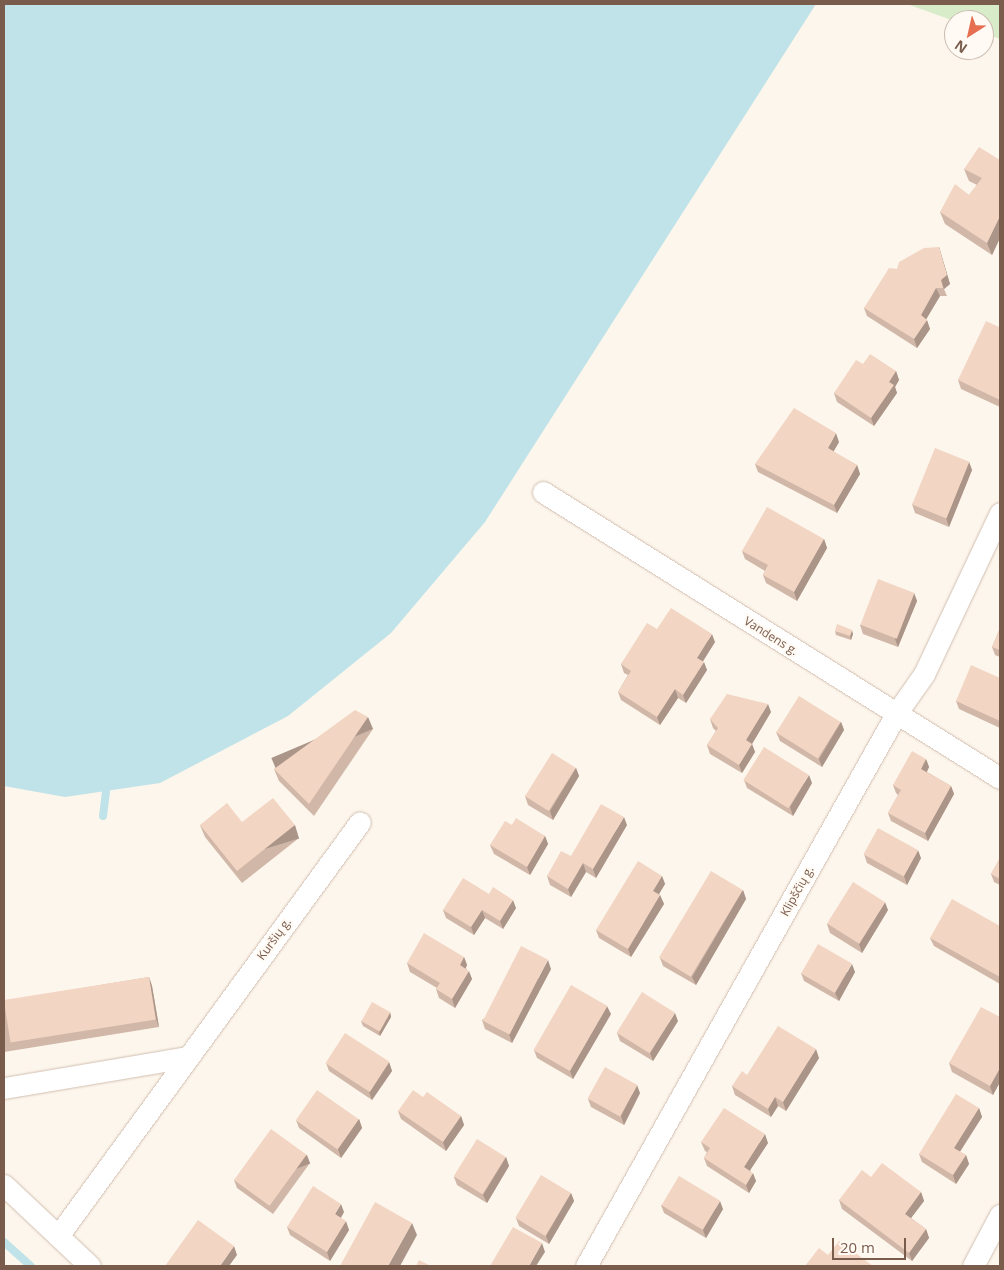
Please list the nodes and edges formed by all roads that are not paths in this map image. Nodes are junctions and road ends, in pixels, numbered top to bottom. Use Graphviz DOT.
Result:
graph roads {
  1 [pos="543,492"];
  2 [pos="1000,513"];
  3 [pos="896,714"];
  4 [pos="1000,778"];
  5 [pos="360,822"];
  6 [pos="188,1057"];
  7 [pos="4,1088"];
  8 [pos="4,1184"];
  9 [pos="1000,1215"];
  10 [pos="58,1236"];
  11 [pos="90,1266"];
  12 [pos="586,1266"];
  13 [pos="973,1266"];
  1 -- 3 [label="street, Vandens g."];
  2 -- 3 [label="street, Klipščių g."];
  3 -- 4 [label="street, Vandens g."];
  3 -- 12 [label="street, Klipščių g."];
  5 -- 6 [label="street, Kuršių g."];
  6 -- 7 [label="street"];
  6 -- 10 [label="street, Kuršių g."];
  8 -- 10 [label="street"];
  9 -- 13 [label="street"];
  10 -- 11 [label="street"];
}
